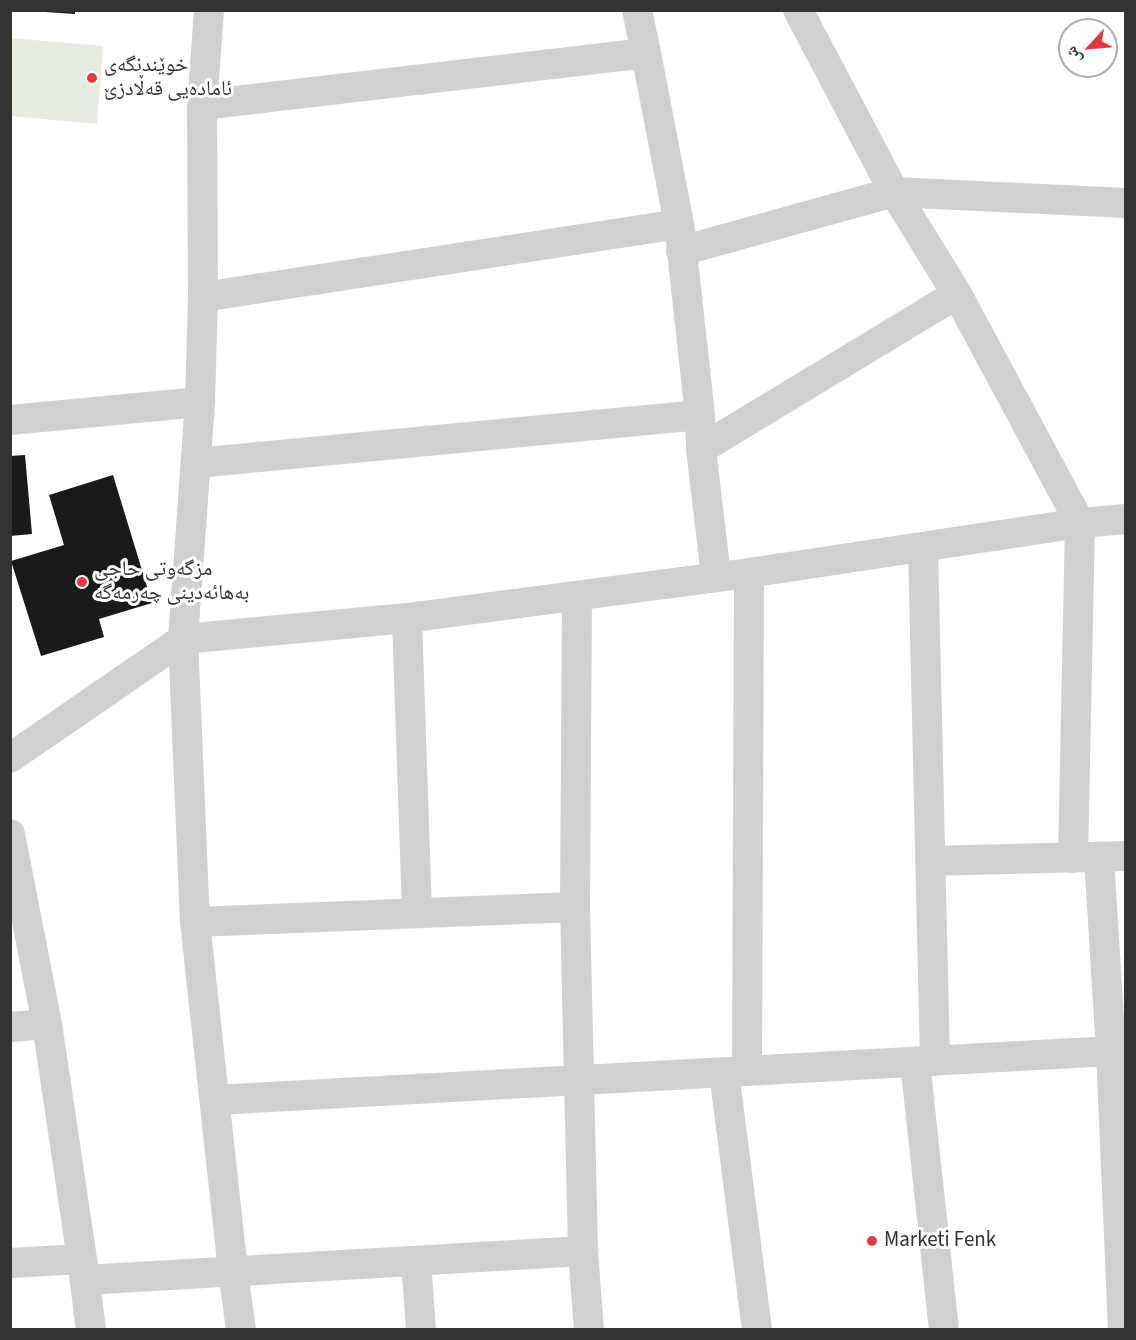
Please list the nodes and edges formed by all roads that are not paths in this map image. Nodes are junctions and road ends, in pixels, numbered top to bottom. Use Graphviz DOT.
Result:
graph roads {
  1 [pos="209,10"];
  2 [pos="637,10"];
  3 [pos="798,10"];
  4 [pos="646,53"];
  5 [pos="202,105"];
  6 [pos="894,192"];
  7 [pos="1125,203"];
  8 [pos="680,237"];
  9 [pos="957,294"];
  10 [pos="203,297"];
  11 [pos="200,402"];
  12 [pos="700,415"];
  13 [pos="10,420"];
  14 [pos="701,449"];
  15 [pos="196,463"];
  16 [pos="1125,519"];
  17 [pos="1080,523"];
  18 [pos="923,547"];
  19 [pos="749,573"];
  20 [pos="716,576"];
  21 [pos="577,596"];
  22 [pos="407,618"];
  23 [pos="183,639"];
  24 [pos="10,758"];
  25 [pos="11,844"];
  26 [pos="1099,857"];
  27 [pos="930,861"];
  28 [pos="575,908"];
  29 [pos="417,914"];
  30 [pos="195,922"];
  31 [pos="47,1024"];
  32 [pos="10,1027"];
  33 [pos="1111,1051"];
  34 [pos="925,1061"];
  35 [pos="736,1072"];
  36 [pos="578,1080"];
  37 [pos="215,1100"];
  38 [pos="1122,1244"];
  39 [pos="583,1251"];
  40 [pos="416,1261"];
  41 [pos="10,1263"];
  42 [pos="84,1269"];
  43 [pos="233,1271"];
  44 [pos="91,1329"];
  45 [pos="241,1329"];
  46 [pos="420,1329"];
  47 [pos="589,1329"];
  48 [pos="757,1329"];
  49 [pos="944,1329"];
  50 [pos="1123,1329"];
  1 -- 5 [label="street"];
  2 -- 4 [label="street"];
  3 -- 6 [label="street"];
  4 -- 5 [label="street"];
  4 -- 8 [label="street"];
  5 -- 10 [label="street"];
  6 -- 7 [label="street"];
  6 -- 8 [label="street"];
  6 -- 9 [label="street"];
  8 -- 10 [label="street"];
  8 -- 12 [label="street"];
  9 -- 14 [label="street"];
  9 -- 17 [label="street"];
  10 -- 11 [label="street"];
  11 -- 13 [label="street"];
  11 -- 15 [label="street"];
  12 -- 14 [label="street"];
  12 -- 15 [label="street"];
  14 -- 20 [label="street"];
  15 -- 23 [label="street"];
  16 -- 17 [label="street"];
  17 -- 18 [label="street"];
  17 -- 26 [label="street"];
  18 -- 19 [label="street"];
  18 -- 27 [label="street"];
  19 -- 20 [label="street"];
  19 -- 35 [label="street"];
  20 -- 21 [label="street"];
  21 -- 22 [label="street"];
  21 -- 28 [label="street"];
  22 -- 23 [label="street"];
  22 -- 29 [label="street"];
  23 -- 24 [label="street"];
  23 -- 30 [label="street"];
  25 -- 31 [label="street"];
  26 -- 27 [label="street"];
  26 -- 33 [label="street"];
  27 -- 34 [label="street"];
  28 -- 29 [label="street"];
  28 -- 36 [label="street"];
  29 -- 30 [label="street"];
  30 -- 37 [label="street"];
  31 -- 32 [label="street"];
  31 -- 42 [label="street"];
  33 -- 34 [label="street"];
  33 -- 38 [label="street"];
  34 -- 35 [label="street"];
  34 -- 49 [label="street"];
  35 -- 36 [label="street"];
  35 -- 48 [label="street"];
  36 -- 37 [label="street"];
  36 -- 39 [label="street"];
  37 -- 43 [label="street"];
  38 -- 50 [label="street"];
  39 -- 40 [label="street"];
  39 -- 47 [label="street"];
  40 -- 43 [label="street"];
  40 -- 46 [label="street"];
  41 -- 42 [label="street"];
  42 -- 43 [label="street"];
  42 -- 44 [label="street"];
  43 -- 45 [label="street"];
}
